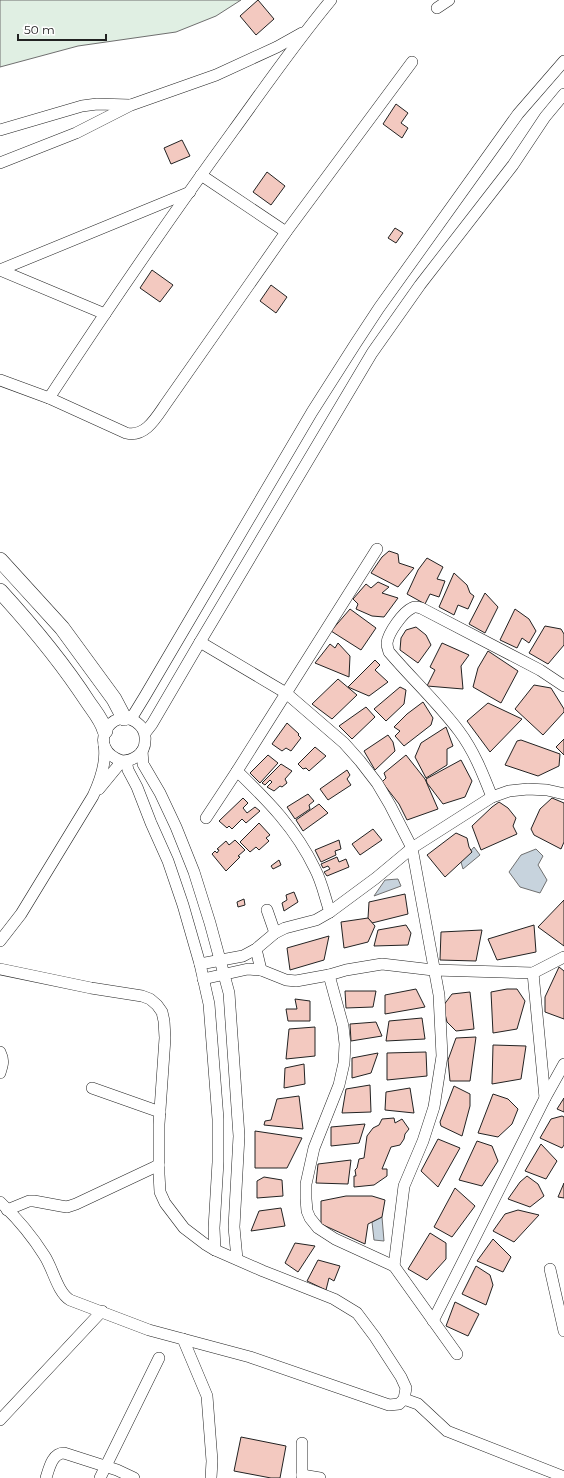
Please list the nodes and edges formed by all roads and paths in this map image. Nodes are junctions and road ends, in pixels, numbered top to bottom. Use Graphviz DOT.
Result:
graph roads {
  1 [pos="331,0"];
  2 [pos="449,0"];
  3 [pos="437,8"];
  4 [pos="306,30"];
  5 [pos="564,61"];
  6 [pos="412,62"];
  7 [pos="564,94"];
  8 [pos="131,105"];
  9 [pos="0,130"];
  10 [pos="0,163"];
  11 [pos="201,175"];
  12 [pos="190,192"];
  13 [pos="286,232"];
  14 [pos="0,270"];
  15 [pos="105,314"];
  16 [pos="0,380"];
  17 [pos="49,398"];
  18 [pos="377,549"];
  19 [pos="0,560"];
  20 [pos="0,591"];
  21 [pos="200,642"];
  22 [pos="564,686"];
  23 [pos="286,693"];
  24 [pos="126,719"];
  25 [pos="145,733"];
  26 [pos="105,738"];
  27 [pos="142,751"];
  28 [pos="124,761"];
  29 [pos="237,771"];
  30 [pos="564,794"];
  31 [pos="93,796"];
  32 [pos="492,797"];
  33 [pos="206,818"];
  34 [pos="412,848"];
  35 [pos="267,910"];
  36 [pos="330,912"];
  37 [pos="275,933"];
  38 [pos="0,941"];
  39 [pos="256,949"];
  40 [pos="564,958"];
  41 [pos="221,960"];
  42 [pos="200,964"];
  43 [pos="0,970"];
  44 [pos="261,970"];
  45 [pos="433,970"];
  46 [pos="533,972"];
  47 [pos="224,974"];
  48 [pos="329,974"];
  49 [pos="203,979"];
  50 [pos="0,1052"];
  51 [pos="564,1064"];
  52 [pos="0,1072"];
  53 [pos="92,1088"];
  54 [pos="545,1098"];
  55 [pos="160,1112"];
  56 [pos="159,1165"];
  57 [pos="4,1206"];
  58 [pos="215,1250"];
  59 [pos="237,1259"];
  60 [pos="394,1266"];
  61 [pos="550,1268"];
  62 [pos="102,1312"];
  63 [pos="433,1321"];
  64 [pos="564,1331"];
  65 [pos="182,1339"];
  66 [pos="457,1354"];
  67 [pos="159,1358"];
  68 [pos="404,1399"];
  69 [pos="0,1420"];
  70 [pos="302,1443"];
  71 [pos="106,1467"];
  72 [pos="302,1477"];
  73 [pos="564,1477"];
  74 [pos="46,1478"];
  75 [pos="100,1478"];
  76 [pos="134,1478"];
  77 [pos="211,1478"];
  78 [pos="320,1478"];
  1 -- 4 [label="street"];
  2 -- 3 [label="street"];
  4 -- 8 [label="street"];
  4 -- 11 [label="street"];
  5 -- 24 [label="street"];
  6 -- 13 [label="street"];
  7 -- 21 [label="street"];
  8 -- 9 [label="street"];
  8 -- 10 [label="street"];
  11 -- 12 [label="street"];
  11 -- 13 [label="street"];
  12 -- 14 [label="street"];
  12 -- 15 [label="street"];
  13 -- 17 [label="street"];
  14 -- 15 [label="street"];
  15 -- 17 [label="street"];
  16 -- 17 [label="street"];
  18 -- 23 [label="street"];
  19 -- 24 [label="street"];
  20 -- 26 [label="street"];
  21 -- 23 [label="street"];
  21 -- 25 [label="street"];
  22 -- 32 [label="street"];
  23 -- 29 [label="street"];
  23 -- 34 [label="street"];
  24 -- 25 [label="street"];
  24 -- 26 [label="street"];
  25 -- 27 [label="street"];
  26 -- 28 [label="street"];
  26 -- 31 [label="street"];
  27 -- 28 [label="street"];
  27 -- 41 [label="street"];
  28 -- 31 [label="street"];
  28 -- 42 [label="street"];
  29 -- 33 [label="street"];
  29 -- 36 [label="street"];
  30 -- 32 [label="street"];
  31 -- 38 [label="street"];
  32 -- 34 [label="street"];
  34 -- 36 [label="street"];
  34 -- 45 [label="street"];
  35 -- 37 [label="street"];
  36 -- 37 [label="street"];
  37 -- 39 [label="street"];
  39 -- 41 [label="street"];
  39 -- 44 [label="street"];
  40 -- 46 [label="street"];
  41 -- 42 [label="street"];
  41 -- 47 [label="street"];
  42 -- 49 [label="street"];
  43 -- 55 [label="street"];
  44 -- 47 [label="street"];
  44 -- 48 [label="street"];
  45 -- 46 [label="street"];
  45 -- 48 [label="street"];
  45 -- 60 [label="street"];
  46 -- 54 [label="street"];
  47 -- 49 [label="street"];
  47 -- 59 [label="street"];
  48 -- 60 [label="street"];
  49 -- 58 [label="street"];
  50 -- 52 [label="street"];
  51 -- 54 [label="street"];
  53 -- 55 [label="street"];
  54 -- 63 [label="street"];
  55 -- 56 [label="street"];
  56 -- 57 [label="street"];
  56 -- 58 [label="street"];
  57 -- 62 [label="street"];
  58 -- 59 [label="street"];
  59 -- 68 [label="street"];
  60 -- 63 [label="street"];
  61 -- 64 [label="street"];
  62 -- 65 [label="street"];
  62 -- 69 [label="street"];
  63 -- 66 [label="street"];
  65 -- 68 [label="street"];
  65 -- 77 [label="street"];
  67 -- 71 [label="street"];
  68 -- 73 [label="street"];
  70 -- 72 [label="street"];
  71 -- 74 [label="street"];
  71 -- 75 [label="street"];
  71 -- 76 [label="street"];
  72 -- 78 [label="street"];
}
